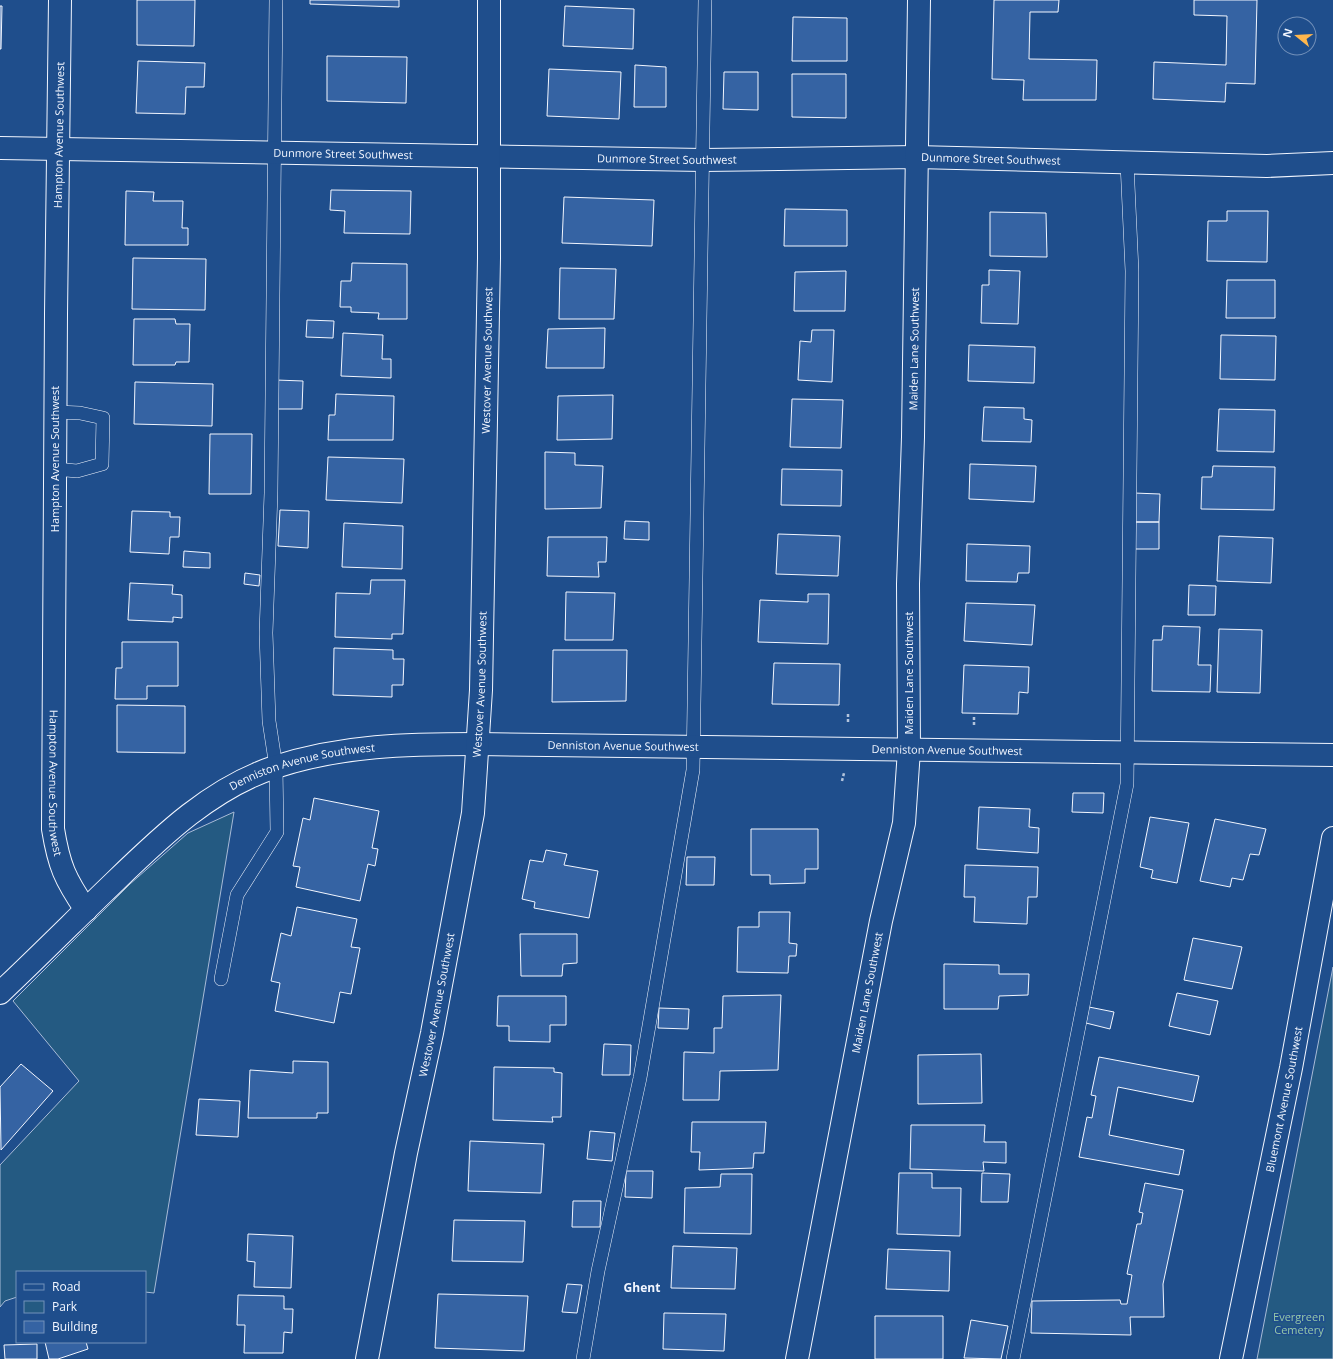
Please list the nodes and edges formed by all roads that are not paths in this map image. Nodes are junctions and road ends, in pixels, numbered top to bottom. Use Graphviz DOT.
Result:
graph roads {
  1 [pos="60,0"];
  2 [pos="276,0"];
  3 [pos="489,0"];
  4 [pos="705,0"];
  5 [pos="919,0"];
  6 [pos="0,148"];
  7 [pos="59,149"];
  8 [pos="274,152"];
  9 [pos="489,155"];
  10 [pos="916,157"];
  11 [pos="703,160"];
  12 [pos="1127,163"];
  13 [pos="1333,163"];
  14 [pos="56,412"];
  15 [pos="55,469"];
  16 [pos="478,744"];
  17 [pos="695,746"];
  18 [pos="909,750"];
  19 [pos="1128,752"];
  20 [pos="1333,755"];
  21 [pos="276,767"];
  22 [pos="1333,838"];
  23 [pos="86,910"];
  24 [pos="221,979"];
  25 [pos="0,993"];
  26 [pos="367,1359"];
  27 [pos="583,1359"];
  28 [pos="797,1359"];
  29 [pos="1013,1359"];
  30 [pos="1231,1359"];
  1 -- 7 [label="street, Hampton Avenue Southwest"];
  2 -- 8 [label="lane"];
  3 -- 9 [label="street, Westover Avenue Southwest"];
  4 -- 11 [label="lane"];
  5 -- 10 [label="street, Maiden Lane Southwest"];
  6 -- 7 [label="street, Dunmore Street Southwest"];
  7 -- 8 [label="street, Dunmore Street Southwest"];
  7 -- 14 [label="street, Hampton Avenue Southwest"];
  8 -- 9 [label="street, Dunmore Street Southwest"];
  8 -- 21 [label="lane"];
  9 -- 11 [label="street, Dunmore Street Southwest"];
  9 -- 16 [label="street, Westover Avenue Southwest"];
  10 -- 11 [label="street, Dunmore Street Southwest"];
  10 -- 12 [label="street, Dunmore Street Southwest"];
  10 -- 18 [label="street, Maiden Lane Southwest"];
  11 -- 17 [label="lane"];
  12 -- 13 [label="street, Dunmore Street Southwest"];
  12 -- 19 [label="lane"];
  14 -- 15 [label="street, Hampton Avenue Southwest"];
  14 -- 15 [label="lane"];
  15 -- 23 [label="street, Hampton Avenue Southwest"];
  16 -- 17 [label="street, Denniston Avenue Southwest"];
  16 -- 21 [label="street, Denniston Avenue Southwest"];
  16 -- 26 [label="street, Westover Avenue Southwest"];
  17 -- 18 [label="street, Denniston Avenue Southwest"];
  17 -- 27 [label="lane"];
  18 -- 19 [label="street, Denniston Avenue Southwest"];
  18 -- 28 [label="street, Maiden Lane Southwest"];
  19 -- 20 [label="street, Denniston Avenue Southwest"];
  19 -- 29 [label="lane"];
  21 -- 23 [label="street, Denniston Avenue Southwest"];
  21 -- 24 [label="lane"];
  22 -- 30 [label="street, Bluemont Avenue Southwest"];
  23 -- 25 [label="street, Denniston Avenue Southwest"];
}
